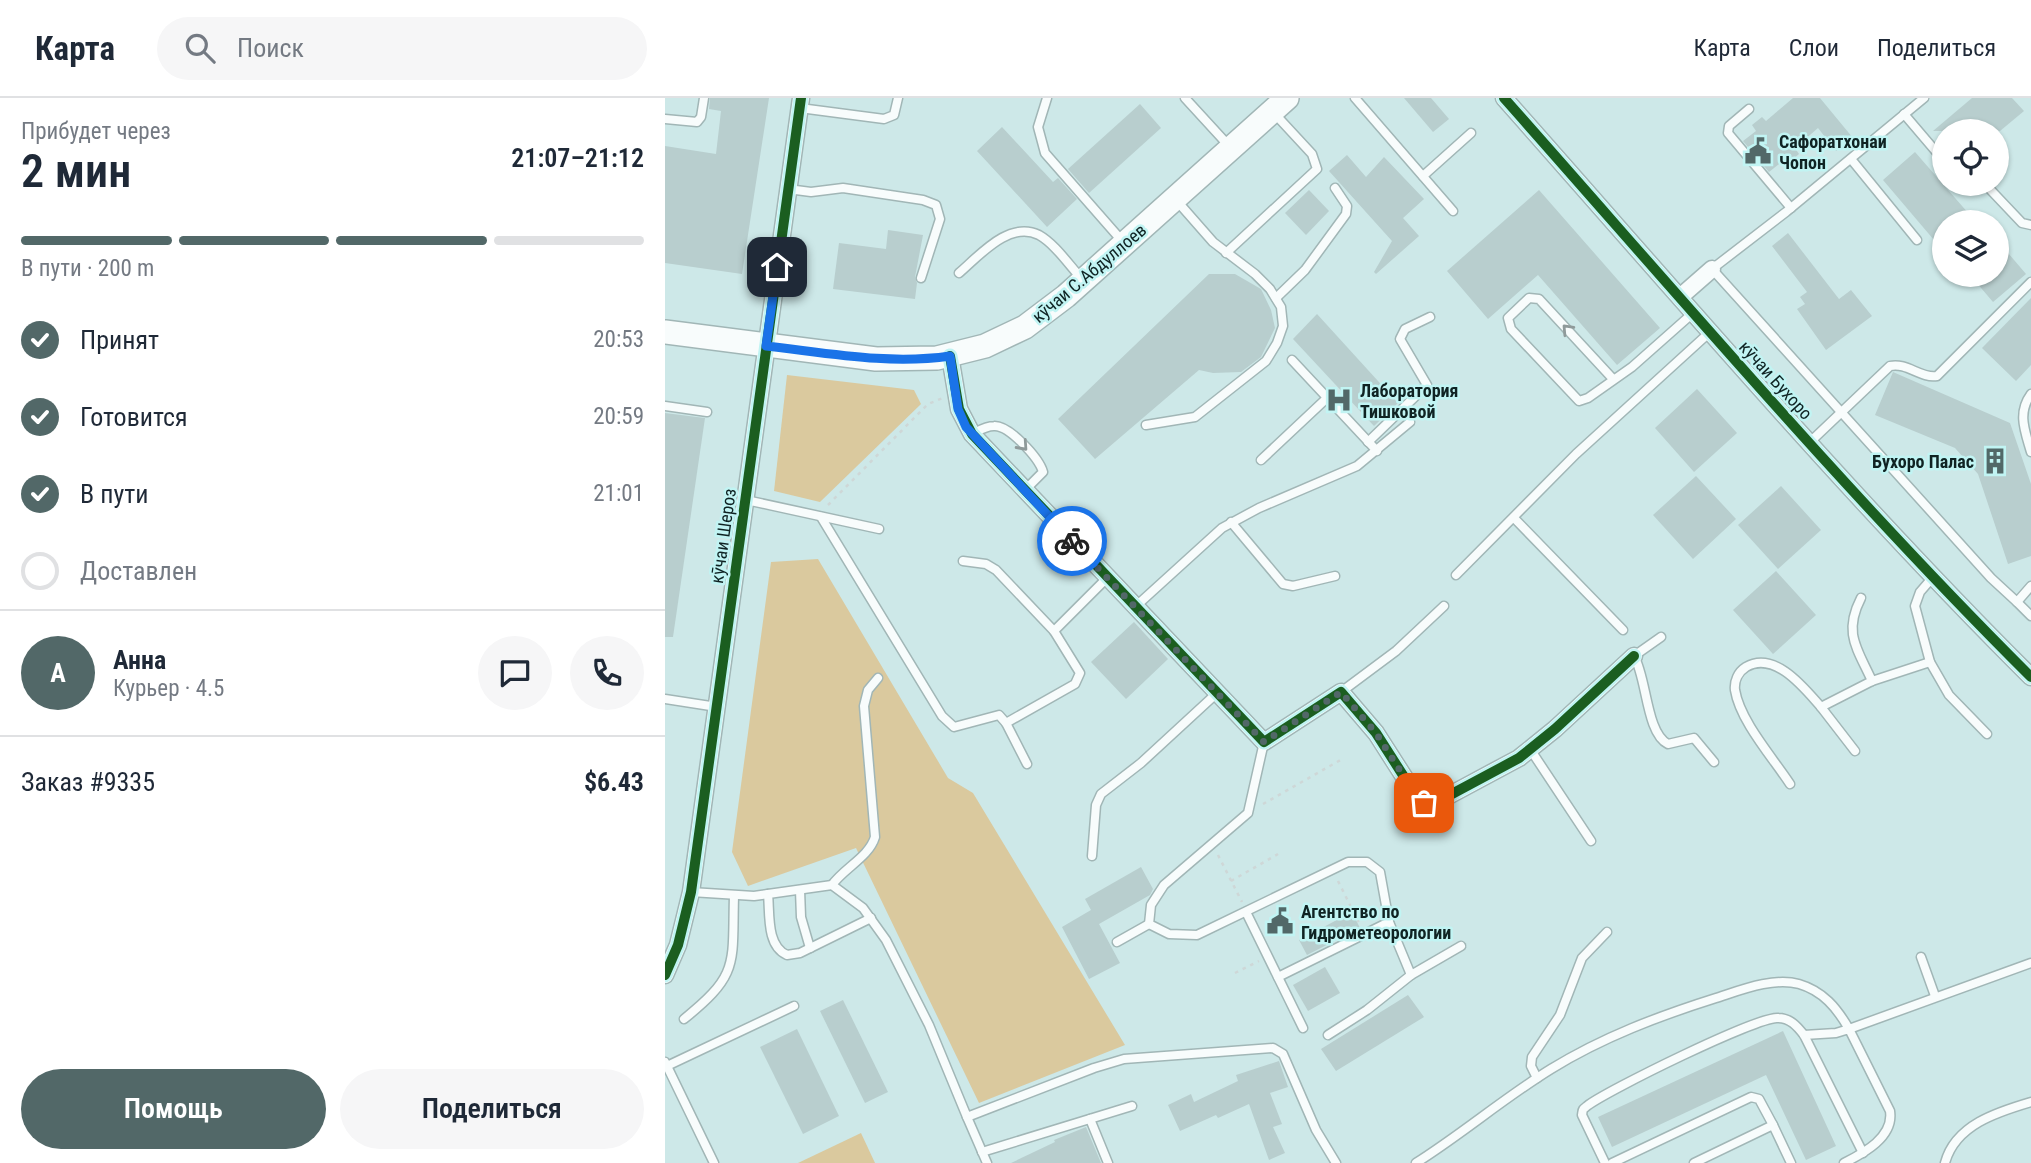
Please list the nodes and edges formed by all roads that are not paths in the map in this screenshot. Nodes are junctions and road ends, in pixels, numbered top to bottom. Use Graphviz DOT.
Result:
graph roads {
  1 [pos="704,98"];
  2 [pos="898,98"];
  3 [pos="1047,98"];
  4 [pos="1185,98"];
  5 [pos="1355,98"];
  6 [pos="1504,98"];
  7 [pos="1924,98"];
  8 [pos="800,103"];
  9 [pos="1279,105"];
  10 [pos="1749,109"];
  11 [pos="1904,114"];
  12 [pos="665,119"];
  13 [pos="1471,133"];
  14 [pos="1231,148"];
  15 [pos="1932,148"];
  16 [pos="1851,159"];
  17 [pos="1423,176"];
  18 [pos="1335,188"];
  19 [pos="788,189"];
  20 [pos="1996,196"];
  21 [pos="1175,199"];
  22 [pos="1791,208"];
  23 [pos="1453,211"];
  24 [pos="2031,225"];
  25 [pos="1917,240"];
  26 [pos="1125,244"];
  27 [pos="1226,253"];
  28 [pos="1712,269"];
  29 [pos="959,273"];
  30 [pos="921,278"];
  31 [pos="1084,281"];
  32 [pos="2031,282"];
  33 [pos="1680,297"];
  34 [pos="1276,298"];
  35 [pos="1693,313"];
  36 [pos="1430,317"];
  37 [pos="665,332"];
  38 [pos="1710,332"];
  39 [pos="766,346"];
  40 [pos="950,356"];
  41 [pos="1292,360"];
  42 [pos="1613,379"];
  43 [pos="2031,394"];
  44 [pos="1327,398"];
  45 [pos="665,406"];
  46 [pos="707,412"];
  47 [pos="1840,413"];
  48 [pos="1410,422"];
  49 [pos="1146,425"];
  50 [pos="972,434"];
  51 [pos="1369,442"];
  52 [pos="1809,443"];
  53 [pos="1377,451"];
  54 [pos="2031,452"];
  55 [pos="1261,460"];
  56 [pos="1024,491"];
  57 [pos="746,500"];
  58 [pos="821,517"];
  59 [pos="1514,518"];
  60 [pos="1231,522"];
  61 [pos="879,529"];
  62 [pos="963,561"];
  63 [pos="1455,575"];
  64 [pos="1335,576"];
  65 [pos="1933,577"];
  66 [pos="1107,578"];
  67 [pos="2031,586"];
  68 [pos="1861,598"];
  69 [pos="2017,602"];
  70 [pos="1444,606"];
  71 [pos="1135,607"];
  72 [pos="2031,616"];
  73 [pos="1623,630"];
  74 [pos="1054,631"];
  75 [pos="1661,638"];
  76 [pos="1634,656"];
  77 [pos="1930,662"];
  78 [pos="2031,677"];
  79 [pos="878,678"];
  80 [pos="1872,681"];
  81 [pos="1341,692"];
  82 [pos="1217,693"];
  83 [pos="665,699"];
  84 [pos="717,707"];
  85 [pos="1821,708"];
  86 [pos="1006,723"];
  87 [pos="1987,734"];
  88 [pos="1264,742"];
  89 [pos="1530,750"];
  90 [pos="1856,751"];
  91 [pos="1714,762"];
  92 [pos="1027,764"];
  93 [pos="1790,784"];
  94 [pos="1591,841"];
  95 [pos="1092,856"];
  96 [pos="832,886"];
  97 [pos="800,890"];
  98 [pos="691,891"];
  99 [pos="768,894"];
  100 [pos="734,896"];
  101 [pos="1246,912"];
  102 [pos="871,918"];
  103 [pos="1389,922"];
  104 [pos="1149,924"];
  105 [pos="1607,932"];
  106 [pos="1117,942"];
  107 [pos="1461,946"];
  108 [pos="810,948"];
  109 [pos="1921,957"];
  110 [pos="2031,963"];
  111 [pos="665,975"];
  112 [pos="1411,975"];
  113 [pos="1278,977"];
  114 [pos="1935,996"];
  115 [pos="794,1006"];
  116 [pos="684,1019"];
  117 [pos="1303,1028"];
  118 [pos="1849,1029"];
  119 [pos="1328,1035"];
  120 [pos="1804,1035"];
  121 [pos="666,1064"];
  122 [pos="1537,1078"];
  123 [pos="2031,1102"];
  124 [pos="1132,1106"];
  125 [pos="967,1118"];
  126 [pos="1090,1119"];
  127 [pos="1773,1125"];
  128 [pos="982,1152"];
  129 [pos="1863,1153"];
  130 [pos="1631,1159"];
  131 [pos="714,1163"];
  132 [pos="987,1163"];
  133 [pos="1108,1163"];
  134 [pos="1336,1163"];
  135 [pos="1416,1163"];
  136 [pos="1605,1163"];
  137 [pos="1612,1163"];
  138 [pos="1694,1163"];
  139 [pos="1791,1163"];
  140 [pos="1844,1163"];
  141 [pos="1945,1163"];
  1 -- 12 [label="lane"];
  2 -- 8 [label="lane"];
  3 -- 26 [label="lane"];
  4 -- 14 [label="lane"];
  5 -- 17 [label="lane"];
  6 -- 33 [label="street, кӯчаи Бухоро"];
  7 -- 11 [label="lane"];
  8 -- 19 [label="street, кӯчаи Шероз"];
  9 -- 14 [label="street, кӯчаи С.Абдуллоев"];
  9 -- 27 [label="lane"];
  10 -- 22 [label="lane"];
  11 -- 15 [label="lane"];
  11 -- 16 [label="lane"];
  13 -- 17 [label="lane"];
  14 -- 21 [label="street, кӯчаи С.Абдуллоев"];
  16 -- 22 [label="lane"];
  16 -- 25 [label="lane"];
  17 -- 23 [label="lane"];
  18 -- 34 [label="lane"];
  19 -- 30 [label="lane"];
  19 -- 39 [label="street, кӯчаи Шероз"];
  20 -- 24 [label="lane"];
  21 -- 26 [label="street, кӯчаи С.Абдуллоев"];
  21 -- 27 [label="lane"];
  22 -- 28 [label="lane"];
  26 -- 31 [label="street, кӯчаи С.Абдуллоев"];
  27 -- 34 [label="lane"];
  28 -- 33 [label="street"];
  28 -- 47 [label="lane"];
  29 -- 31 [label="lane"];
  31 -- 40 [label="street, кӯчаи С.Абдуллоев"];
  32 -- 47 [label="lane"];
  33 -- 35 [label="street, кӯчаи Бухоро"];
  34 -- 49 [label="lane"];
  35 -- 38 [label="street, кӯчаи Бухоро"];
  35 -- 42 [label="lane"];
  36 -- 51 [label="lane"];
  37 -- 39 [label="street, кӯчаи С.Абдуллоев"];
  38 -- 52 [label="street, кӯчаи Бухоро"];
  38 -- 59 [label="lane"];
  39 -- 40 [label="street, кӯчаи С.Абдуллоев"];
  39 -- 57 [label="street, кӯчаи Шероз"];
  40 -- 50 [label="street"];
  41 -- 44 [label="lane"];
  42 -- 42 [label="lane, one-way"];
  43 -- 54 [label="lane"];
  44 -- 51 [label="lane"];
  44 -- 55 [label="lane"];
  45 -- 46 [label="lane"];
  47 -- 52 [label="lane"];
  47 -- 69 [label="lane"];
  48 -- 53 [label="lane"];
  50 -- 56 [label="street"];
  50 -- 56 [label="lane, one-way"];
  51 -- 53 [label="lane"];
  52 -- 65 [label="street, кӯчаи Бухоро"];
  53 -- 60 [label="lane"];
  56 -- 66 [label="street"];
  57 -- 58 [label="lane"];
  57 -- 84 [label="street, кӯчаи Шероз"];
  58 -- 61 [label="lane"];
  58 -- 86 [label="lane"];
  59 -- 63 [label="lane"];
  59 -- 73 [label="lane"];
  60 -- 64 [label="lane"];
  60 -- 71 [label="lane"];
  62 -- 74 [label="lane"];
  65 -- 77 [label="lane"];
  65 -- 78 [label="street, кӯчаи Бухоро"];
  66 -- 71 [label="street"];
  66 -- 74 [label="lane"];
  67 -- 69 [label="lane"];
  68 -- 80 [label="lane"];
  69 -- 72 [label="lane"];
  70 -- 81 [label="lane"];
  71 -- 82 [label="street"];
  74 -- 86 [label="lane"];
  75 -- 76 [label="lane"];
  76 -- 89 [label="street"];
  76 -- 91 [label="lane"];
  77 -- 80 [label="lane"];
  77 -- 87 [label="lane"];
  79 -- 96 [label="lane"];
  80 -- 85 [label="lane"];
  81 -- 88 [label="street"];
  81 -- 89 [label="street"];
  82 -- 88 [label="street"];
  82 -- 95 [label="lane"];
  83 -- 84 [label="lane"];
  84 -- 98 [label="street, кӯчаи Шероз"];
  85 -- 90 [label="lane"];
  85 -- 93 [label="lane"];
  86 -- 92 [label="lane"];
  88 -- 104 [label="lane"];
  89 -- 94 [label="lane"];
  96 -- 97 [label="lane"];
  96 -- 102 [label="lane"];
  97 -- 99 [label="lane"];
  97 -- 108 [label="lane"];
  98 -- 100 [label="lane"];
  98 -- 111 [label="street, кӯчаи Шероз"];
  99 -- 100 [label="lane"];
  99 -- 108 [label="lane"];
  100 -- 116 [label="lane"];
  101 -- 103 [label="lane"];
  101 -- 104 [label="lane"];
  101 -- 113 [label="lane"];
  102 -- 108 [label="lane"];
  102 -- 125 [label="lane"];
  103 -- 112 [label="lane"];
  103 -- 113 [label="lane"];
  104 -- 106 [label="lane"];
  105 -- 122 [label="lane"];
  107 -- 112 [label="lane"];
  109 -- 114 [label="lane"];
  110 -- 114 [label="lane"];
  112 -- 119 [label="lane"];
  113 -- 117 [label="lane"];
  114 -- 118 [label="lane"];
  115 -- 121 [label="lane"];
  118 -- 120 [label="lane"];
  118 -- 122 [label="lane"];
  118 -- 129 [label="lane"];
  120 -- 129 [label="lane"];
  120 -- 136 [label="lane"];
  121 -- 131 [label="lane"];
  122 -- 135 [label="lane"];
  123 -- 141 [label="lane"];
  124 -- 126 [label="lane"];
  125 -- 128 [label="lane"];
  125 -- 134 [label="lane"];
  126 -- 128 [label="lane"];
  126 -- 133 [label="lane"];
  127 -- 130 [label="lane"];
  127 -- 138 [label="lane"];
  127 -- 139 [label="lane"];
  128 -- 132 [label="lane"];
  129 -- 140 [label="lane"];
  130 -- 137 [label="lane"];
}
